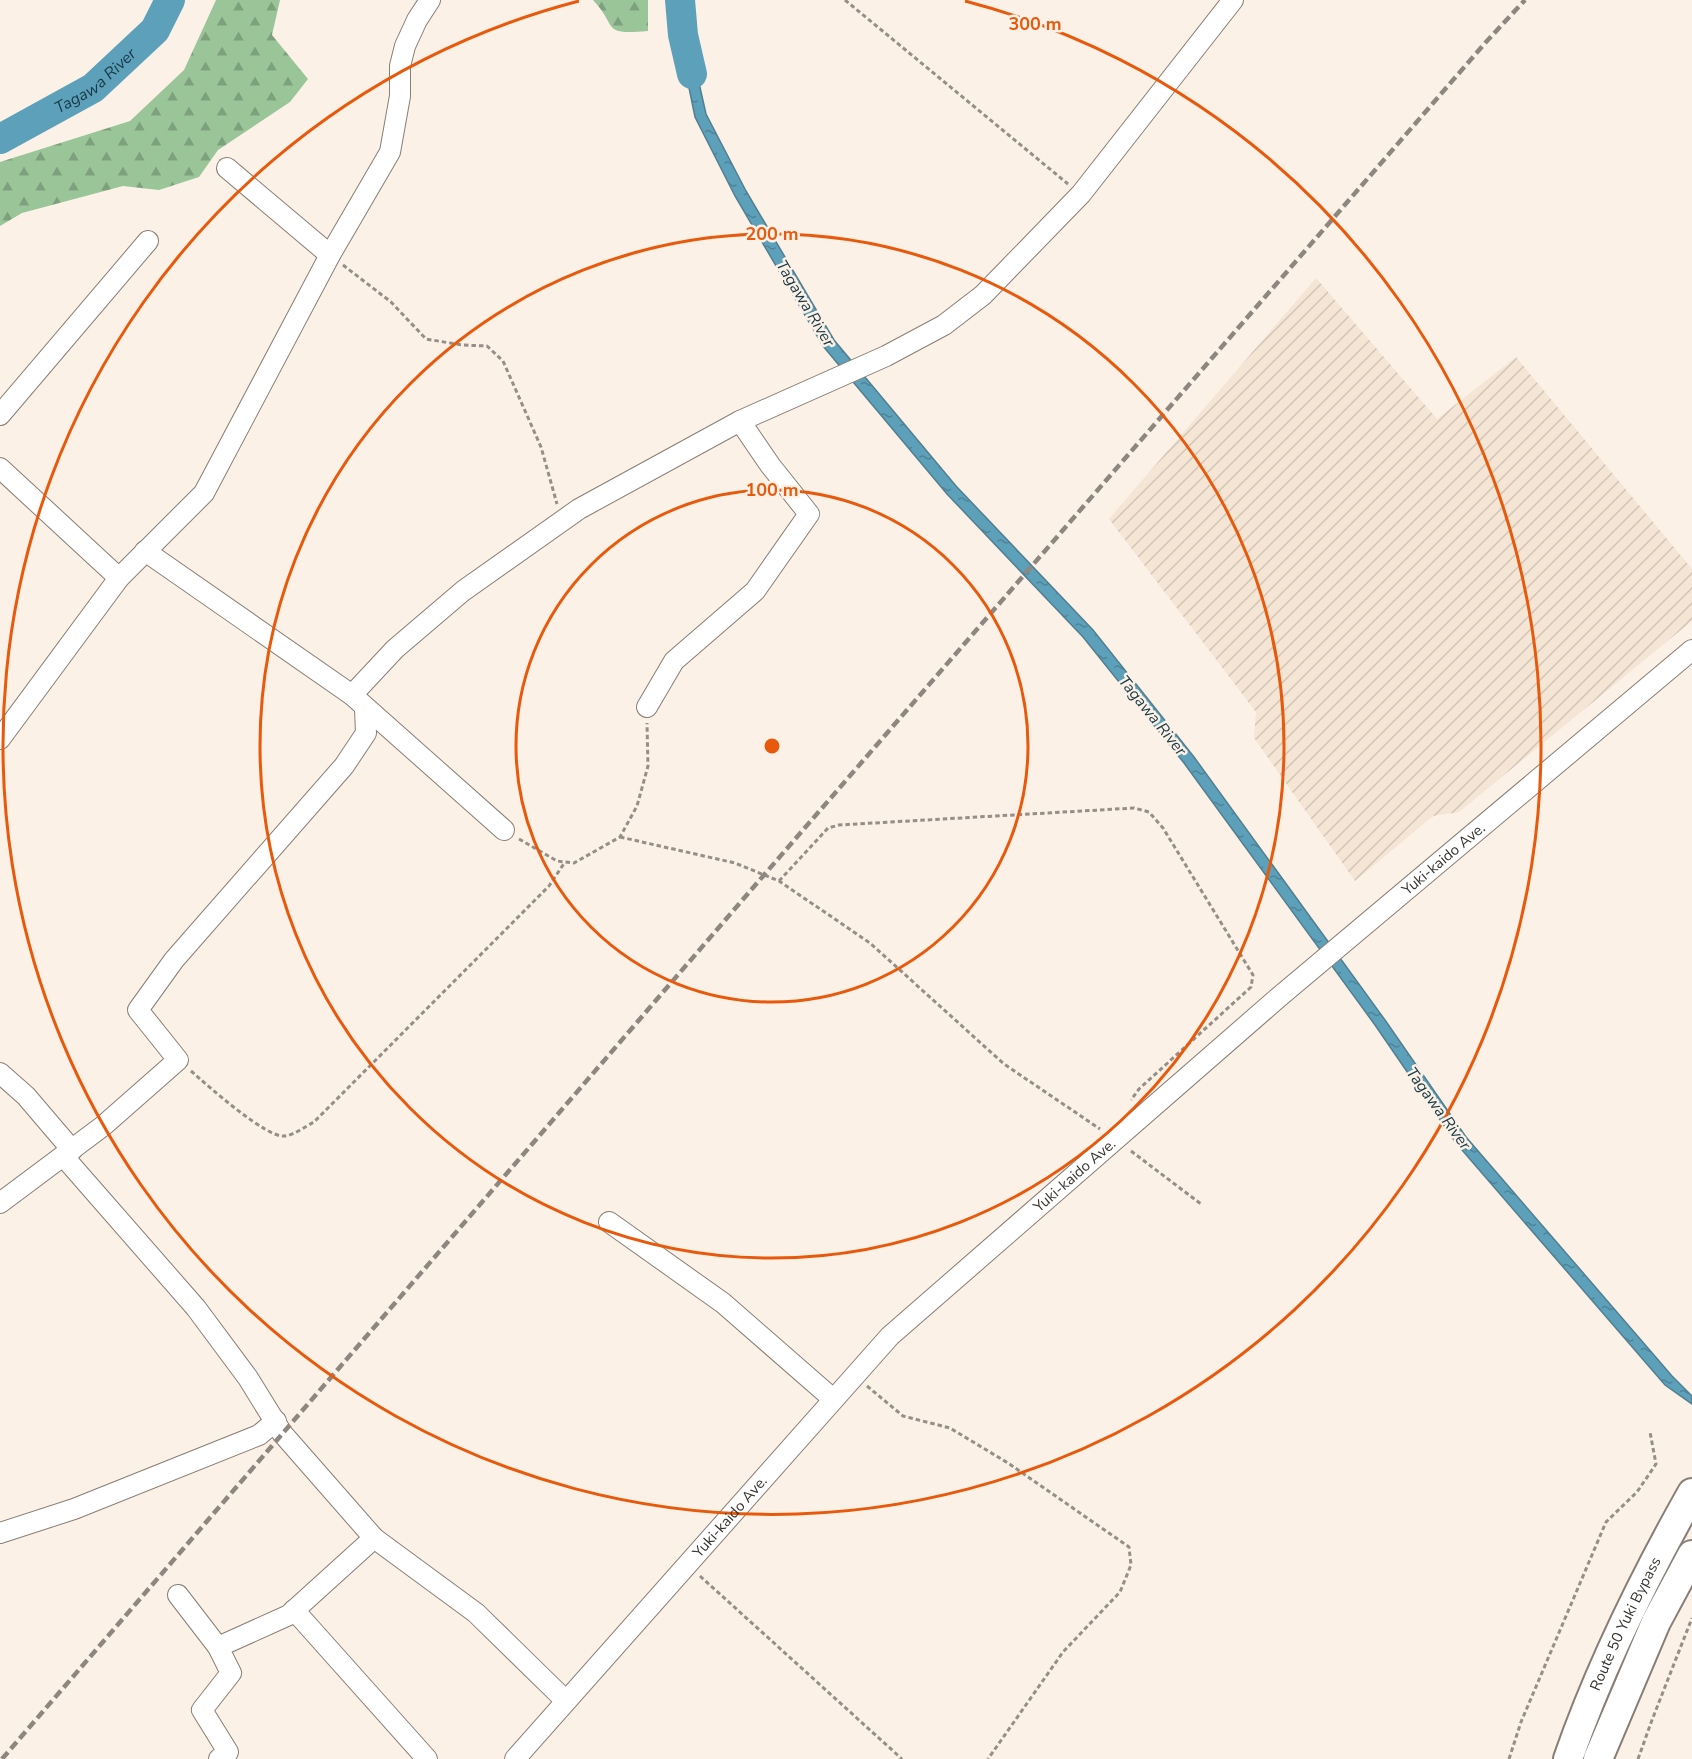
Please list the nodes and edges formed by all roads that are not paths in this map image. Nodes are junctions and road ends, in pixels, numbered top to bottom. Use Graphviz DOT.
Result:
graph roads {
  1 [pos="430,0"];
  2 [pos="1233,0"];
  3 [pos="226,168"];
  4 [pos="148,242"];
  5 [pos="330,255"];
  6 [pos="0,415"];
  7 [pos="740,421"];
  8 [pos="0,468"];
  9 [pos="145,551"];
  10 [pos="119,578"];
  11 [pos="1692,650"];
  12 [pos="359,702"];
  13 [pos="647,707"];
  14 [pos="0,739"];
  15 [pos="504,830"];
  16 [pos="0,1073"];
  17 [pos="68,1153"];
  18 [pos="0,1203"];
  19 [pos="609,1222"];
  20 [pos="833,1399"];
  21 [pos="276,1421"];
  22 [pos="1692,1493"];
  23 [pos="0,1533"];
  24 [pos="374,1538"];
  25 [pos="1692,1555"];
  26 [pos="178,1595"];
  27 [pos="294,1610"];
  28 [pos="218,1647"];
  29 [pos="566,1701"];
  30 [pos="219,1759"];
  31 [pos="427,1759"];
  32 [pos="515,1759"];
  33 [pos="1568,1759"];
  34 [pos="1598,1759"];
  1 -- 5 [label="street"];
  2 -- 7 [label="street"];
  3 -- 5 [label="street"];
  4 -- 6 [label="street"];
  5 -- 9 [label="street"];
  7 -- 12 [label="street"];
  7 -- 13 [label="street"];
  8 -- 10 [label="street"];
  9 -- 10 [label="street"];
  9 -- 12 [label="street"];
  10 -- 14 [label="street"];
  11 -- 20 [label="street, Yuki-kaido Ave."];
  12 -- 15 [label="street"];
  12 -- 17 [label="street"];
  16 -- 17 [label="street"];
  17 -- 18 [label="street"];
  17 -- 21 [label="street"];
  19 -- 20 [label="street"];
  20 -- 29 [label="street, Yuki-kaido Ave."];
  21 -- 23 [label="street"];
  21 -- 24 [label="street"];
  22 -- 33 [label="highway, Route 50 Yuki Bypass"];
  24 -- 27 [label="street"];
  24 -- 29 [label="street"];
  25 -- 34 [label="highway, Route 50 Yuki Bypass"];
  26 -- 28 [label="street"];
  27 -- 28 [label="street"];
  27 -- 31 [label="street"];
  28 -- 30 [label="street"];
  29 -- 32 [label="street, Yuki-kaido Ave."];
}
